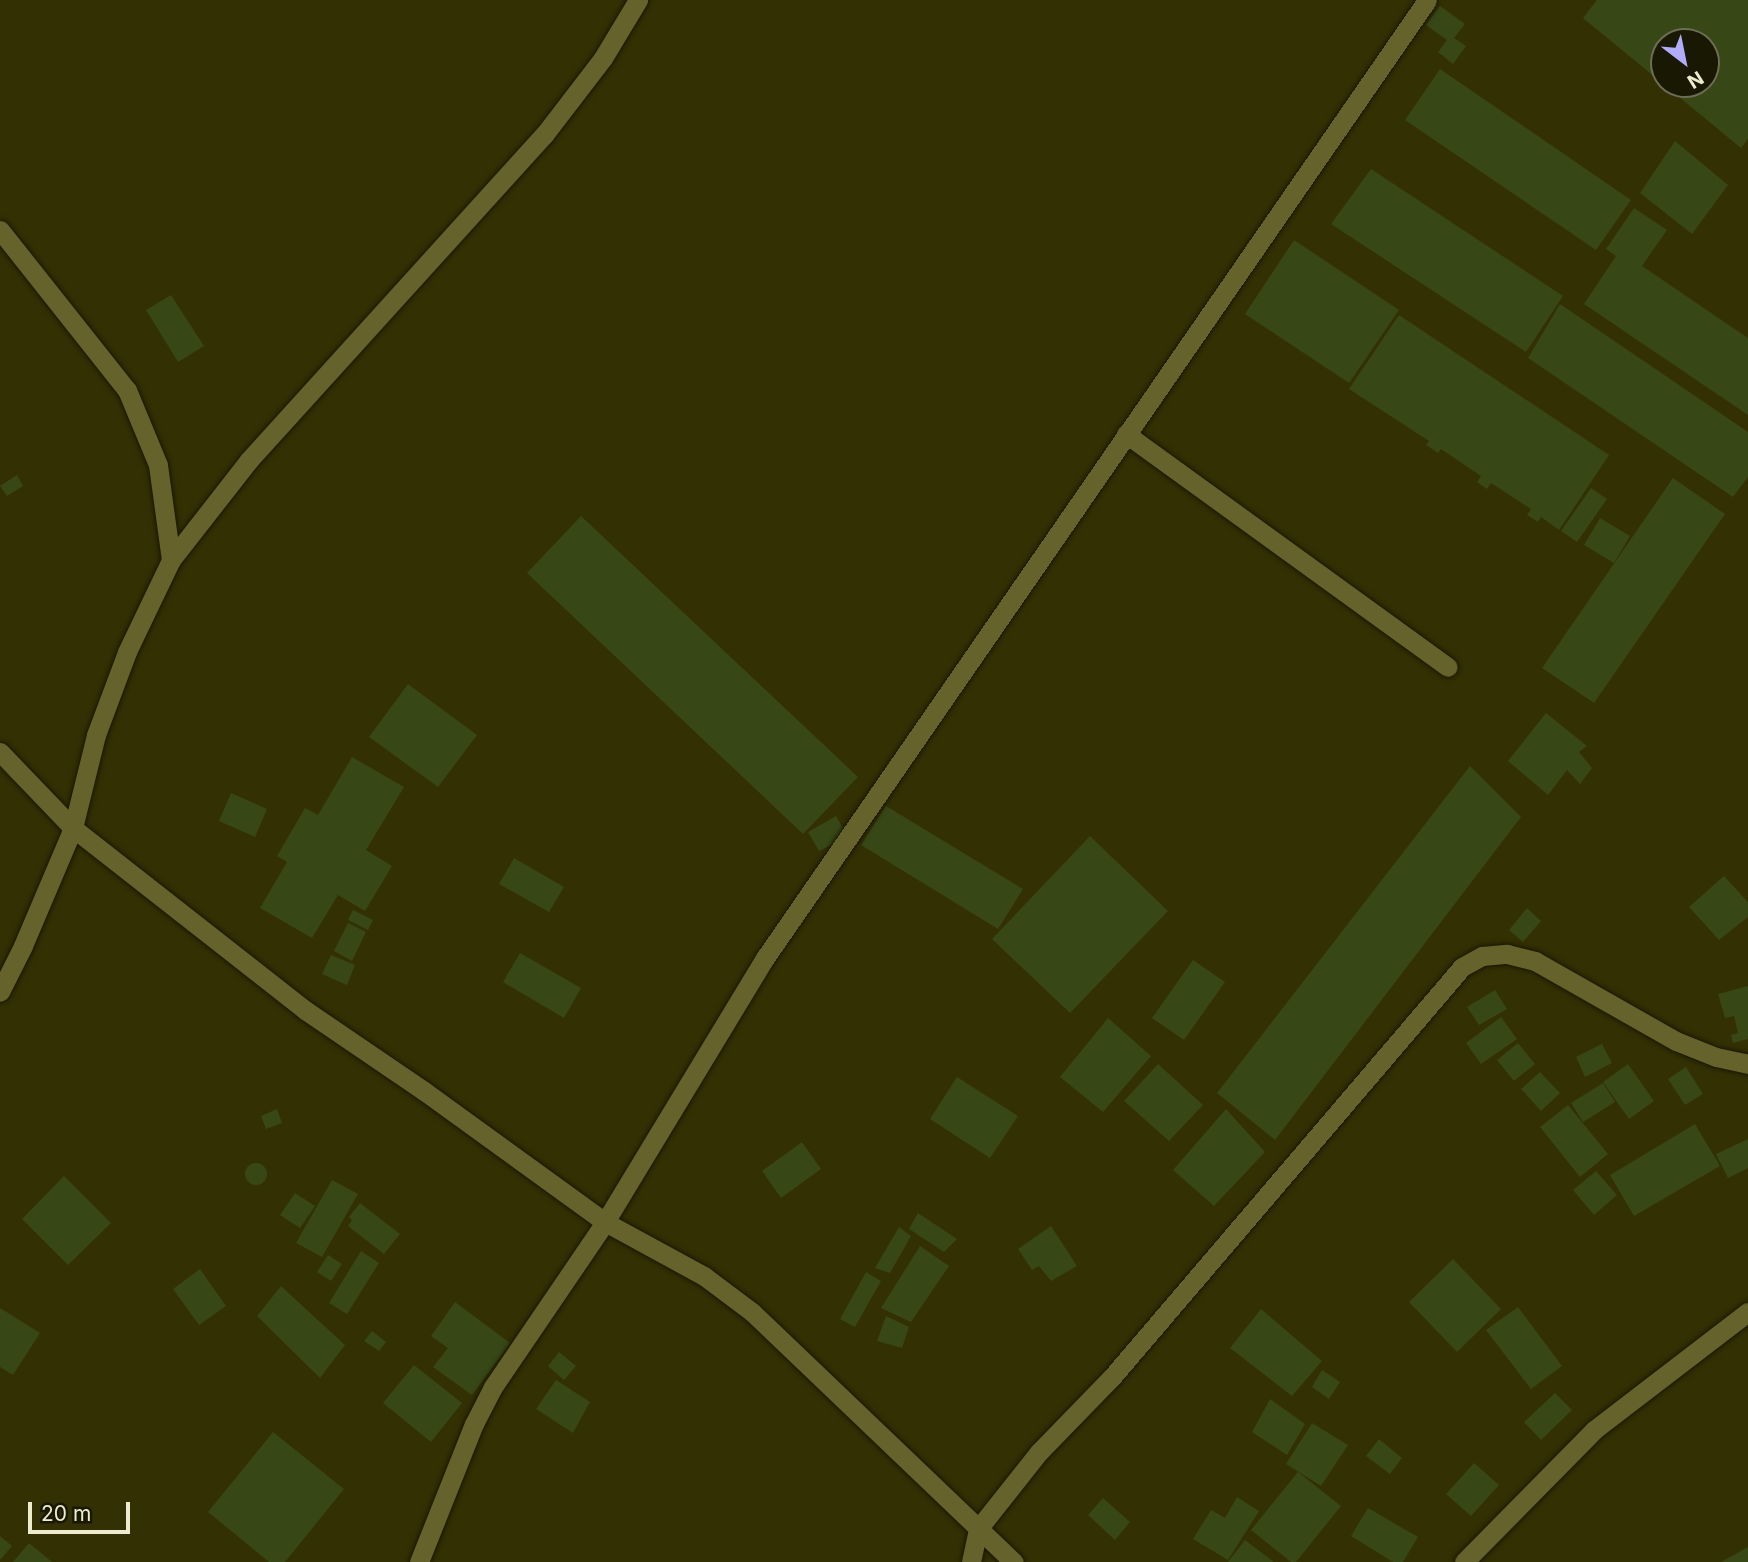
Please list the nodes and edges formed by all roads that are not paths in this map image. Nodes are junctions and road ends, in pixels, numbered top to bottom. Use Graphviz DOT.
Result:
graph roads {
  1 [pos="638,0"];
  2 [pos="1427,0"];
  3 [pos="0,230"];
  4 [pos="1126,434"];
  5 [pos="171,560"];
  6 [pos="1448,667"];
  7 [pos="0,752"];
  8 [pos="73,828"];
  9 [pos="0,992"];
  10 [pos="1748,1064"];
  11 [pos="604,1222"];
  12 [pos="1748,1312"];
  13 [pos="978,1529"];
  14 [pos="419,1562"];
  15 [pos="971,1562"];
  16 [pos="1014,1562"];
  17 [pos="1464,1562"];
  1 -- 5 [label="street"];
  2 -- 4 [label="street"];
  3 -- 5 [label="street"];
  4 -- 6 [label="street"];
  4 -- 11 [label="street"];
  5 -- 8 [label="street"];
  7 -- 8 [label="street"];
  8 -- 9 [label="street"];
  8 -- 11 [label="street"];
  10 -- 13 [label="street"];
  11 -- 13 [label="street"];
  11 -- 14 [label="street"];
  12 -- 17 [label="street"];
  13 -- 15 [label="street"];
  13 -- 16 [label="street"];
}
